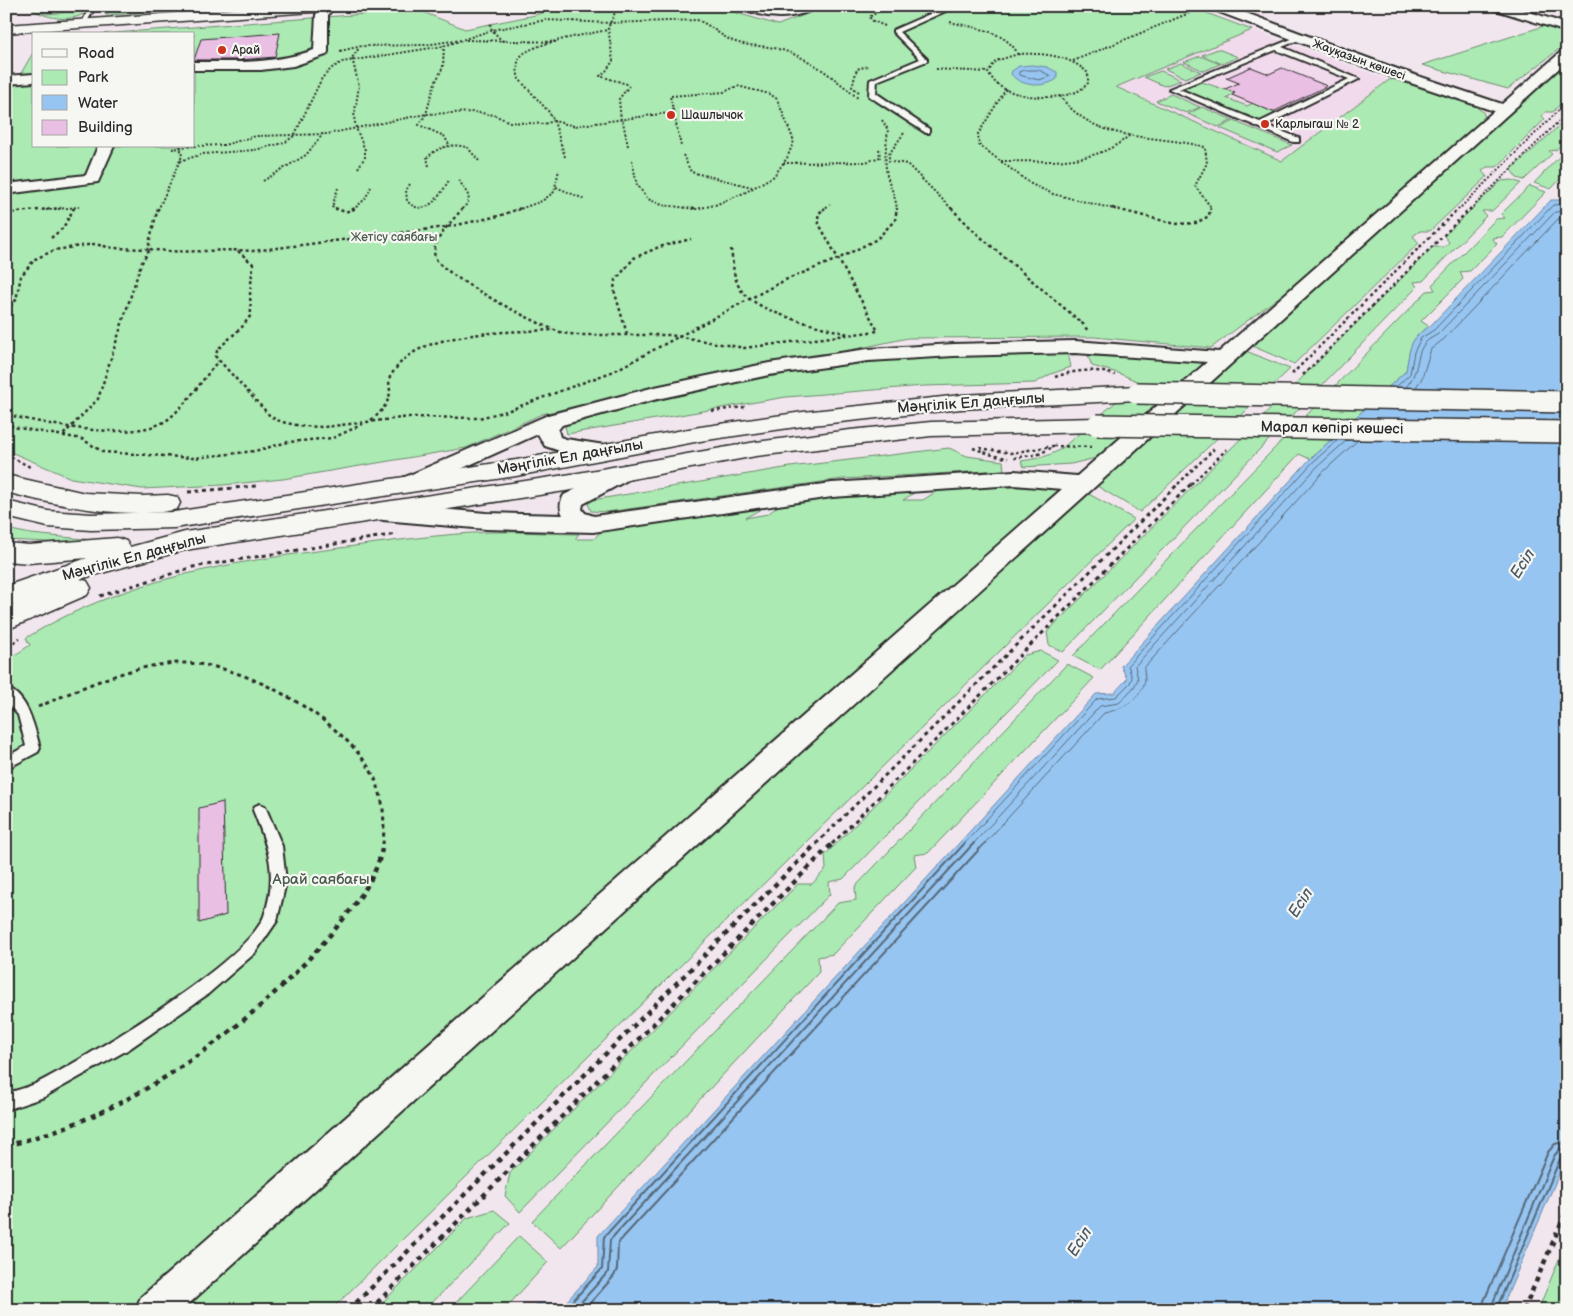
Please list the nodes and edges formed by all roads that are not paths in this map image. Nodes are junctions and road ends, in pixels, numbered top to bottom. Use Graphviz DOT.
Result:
graph roads {
  1 [pos="58,6"];
  2 [pos="80,6"];
  3 [pos="93,6"];
  4 [pos="342,6"];
  5 [pos="747,6"];
  6 [pos="812,6"];
  7 [pos="954,6"];
  8 [pos="1215,6"];
  9 [pos="328,7"];
  10 [pos="1500,7"];
  11 [pos="215,11"];
  12 [pos="15,13"];
  13 [pos="83,24"];
  14 [pos="1567,28"];
  15 [pos="36,32"];
  16 [pos="52,32"];
  17 [pos="32,33"];
  18 [pos="32,36"];
  19 [pos="7,37"];
  20 [pos="1299,38"];
  21 [pos="1275,48"];
  22 [pos="1567,54"];
  23 [pos="195,66"];
  24 [pos="32,78"];
  25 [pos="8,83"];
  26 [pos="1504,110"];
  27 [pos="1260,125"];
  28 [pos="926,131"];
  29 [pos="1296,140"];
  30 [pos="105,148"];
  31 [pos="6,189"];
  32 [pos="1226,358"];
  33 [pos="1137,393"];
  34 [pos="1567,402"];
  35 [pos="555,420"];
  36 [pos="1097,425"];
  37 [pos="1567,432"];
  38 [pos="604,452"];
  39 [pos="625,472"];
  40 [pos="6,483"];
  41 [pos="1083,484"];
  42 [pos="405,485"];
  43 [pos="334,495"];
  44 [pos="6,509"];
  45 [pos="383,512"];
  46 [pos="352,516"];
  47 [pos="593,524"];
  48 [pos="185,541"];
  49 [pos="6,552"];
  50 [pos="6,596"];
  51 [pos="14,629"];
  52 [pos="6,693"];
  53 [pos="6,764"];
  54 [pos="260,810"];
  55 [pos="6,1102"];
  56 [pos="154,1310"];
  1 -- 2 [label="lane"];
  3 -- 13 [label="lane"];
  4 -- 9 [label="main road"];
  5 -- 6 [label="street"];
  7 -- 28 [label="lane"];
  8 -- 20 [label="street, Жауқазын көшесі"];
  9 -- 11 [label="main road"];
  9 -- 23 [label="street"];
  10 -- 14 [label="street"];
  11 -- 13 [label="main road"];
  12 -- 13 [label="main road"];
  13 -- 15 [label="main road"];
  13 -- 16 [label="main road"];
  17 -- 19 [label="main road"];
  18 -- 19 [label="main road"];
  20 -- 21 [label="lane"];
  20 -- 26 [label="street, Жауқазын көшесі"];
  21 -- 27 [label="lane"];
  21 -- 27 [label="lane"];
  22 -- 26 [label="street"];
  24 -- 25 [label="street"];
  26 -- 32 [label="street"];
  27 -- 29 [label="lane"];
  30 -- 31 [label="street"];
  32 -- 35 [label="street"];
  32 -- 41 [label="street"];
  33 -- 34 [label="main road, Марал көпірі көшесі, bridge"];
  33 -- 38 [label="main road, Мәңгілік Ел даңғылы"];
  35 -- 38 [label="street"];
  35 -- 42 [label="street"];
  36 -- 37 [label="main road, Марал көпірі көшесі, bridge"];
  36 -- 39 [label="main road, Мәңгілік Ел даңғылы"];
  38 -- 42 [label="main road, Мәңгілік Ел даңғылы"];
  39 -- 45 [label="main road, Мәңгілік Ел даңғылы"];
  39 -- 47 [label="street"];
  40 -- 43 [label="main road"];
  41 -- 47 [label="street"];
  41 -- 56 [label="street"];
  42 -- 43 [label="main road, Мәңгілік Ел даңғылы"];
  43 -- 44 [label="main road, Мәңгілік Ел даңғылы"];
  45 -- 46 [label="main road, Мәңгілік Ел даңғылы"];
  45 -- 47 [label="street"];
  46 -- 48 [label="main road, Мәңгілік Ел даңғылы"];
  46 -- 51 [label="main road"];
  48 -- 49 [label="main road"];
  48 -- 50 [label="main road, Мәңгілік Ел даңғылы"];
  52 -- 53 [label="lane"];
  54 -- 55 [label="lane"];
}
